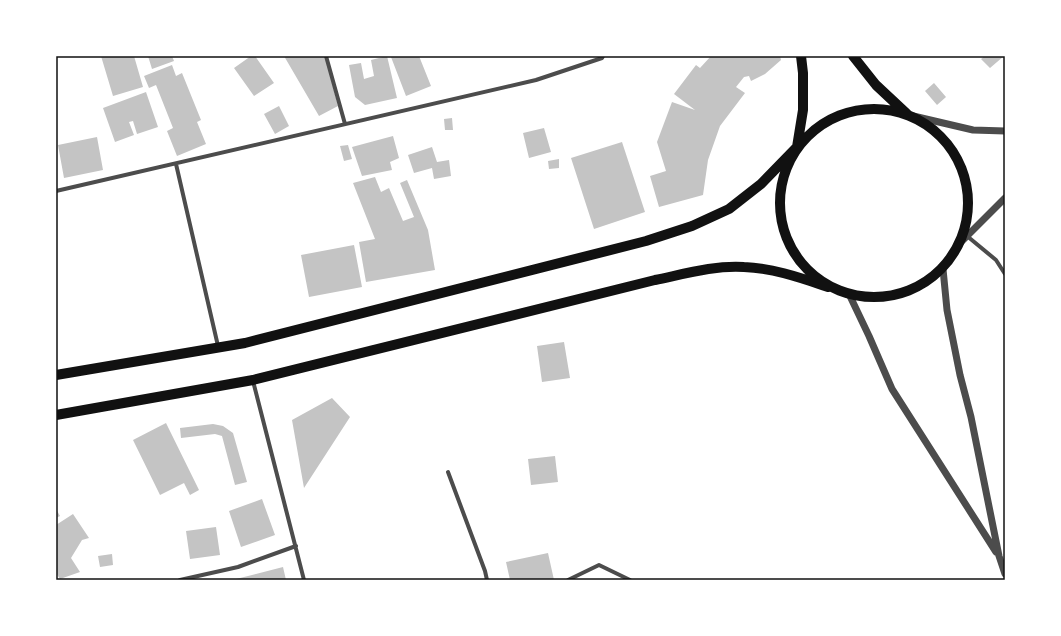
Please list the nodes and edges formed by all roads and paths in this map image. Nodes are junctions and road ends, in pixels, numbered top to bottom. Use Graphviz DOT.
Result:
graph roads {
  1 [pos="326,56"];
  2 [pos="603,56"];
  3 [pos="801,56"];
  4 [pos="853,56"];
  5 [pos="909,115"];
  6 [pos="345,124"];
  7 [pos="1005,131"];
  8 [pos="797,147"];
  9 [pos="176,164"];
  10 [pos="56,191"];
  11 [pos="1005,198"];
  12 [pos="963,239"];
  13 [pos="943,269"];
  14 [pos="1005,274"];
  15 [pos="828,287"];
  16 [pos="849,294"];
  17 [pos="218,348"];
  18 [pos="56,375"];
  19 [pos="253,380"];
  20 [pos="56,415"];
  21 [pos="448,472"];
  22 [pos="296,546"];
  23 [pos="999,556"];
  24 [pos="1005,574"];
  25 [pos="180,580"];
  26 [pos="304,580"];
  27 [pos="486,580"];
  28 [pos="568,580"];
  29 [pos="630,580"];
  1 -- 6 [label="street"];
  2 -- 6 [label="street"];
  3 -- 8 [label="main road"];
  4 -- 5 [label="main road"];
  5 -- 7 [label="street"];
  5 -- 8 [label="main road"];
  5 -- 12 [label="main road"];
  6 -- 9 [label="street"];
  8 -- 15 [label="main road"];
  8 -- 17 [label="main road"];
  9 -- 10 [label="street"];
  9 -- 17 [label="street"];
  11 -- 12 [label="street"];
  12 -- 13 [label="main road"];
  12 -- 14 [label="street"];
  13 -- 16 [label="main road"];
  13 -- 23 [label="street"];
  15 -- 16 [label="main road"];
  15 -- 19 [label="main road"];
  16 -- 23 [label="street"];
  17 -- 18 [label="main road"];
  19 -- 20 [label="main road"];
  19 -- 22 [label="street"];
  21 -- 27 [label="street"];
  22 -- 25 [label="street"];
  22 -- 26 [label="street"];
  23 -- 24 [label="street"];
  28 -- 29 [label="street"];
}
